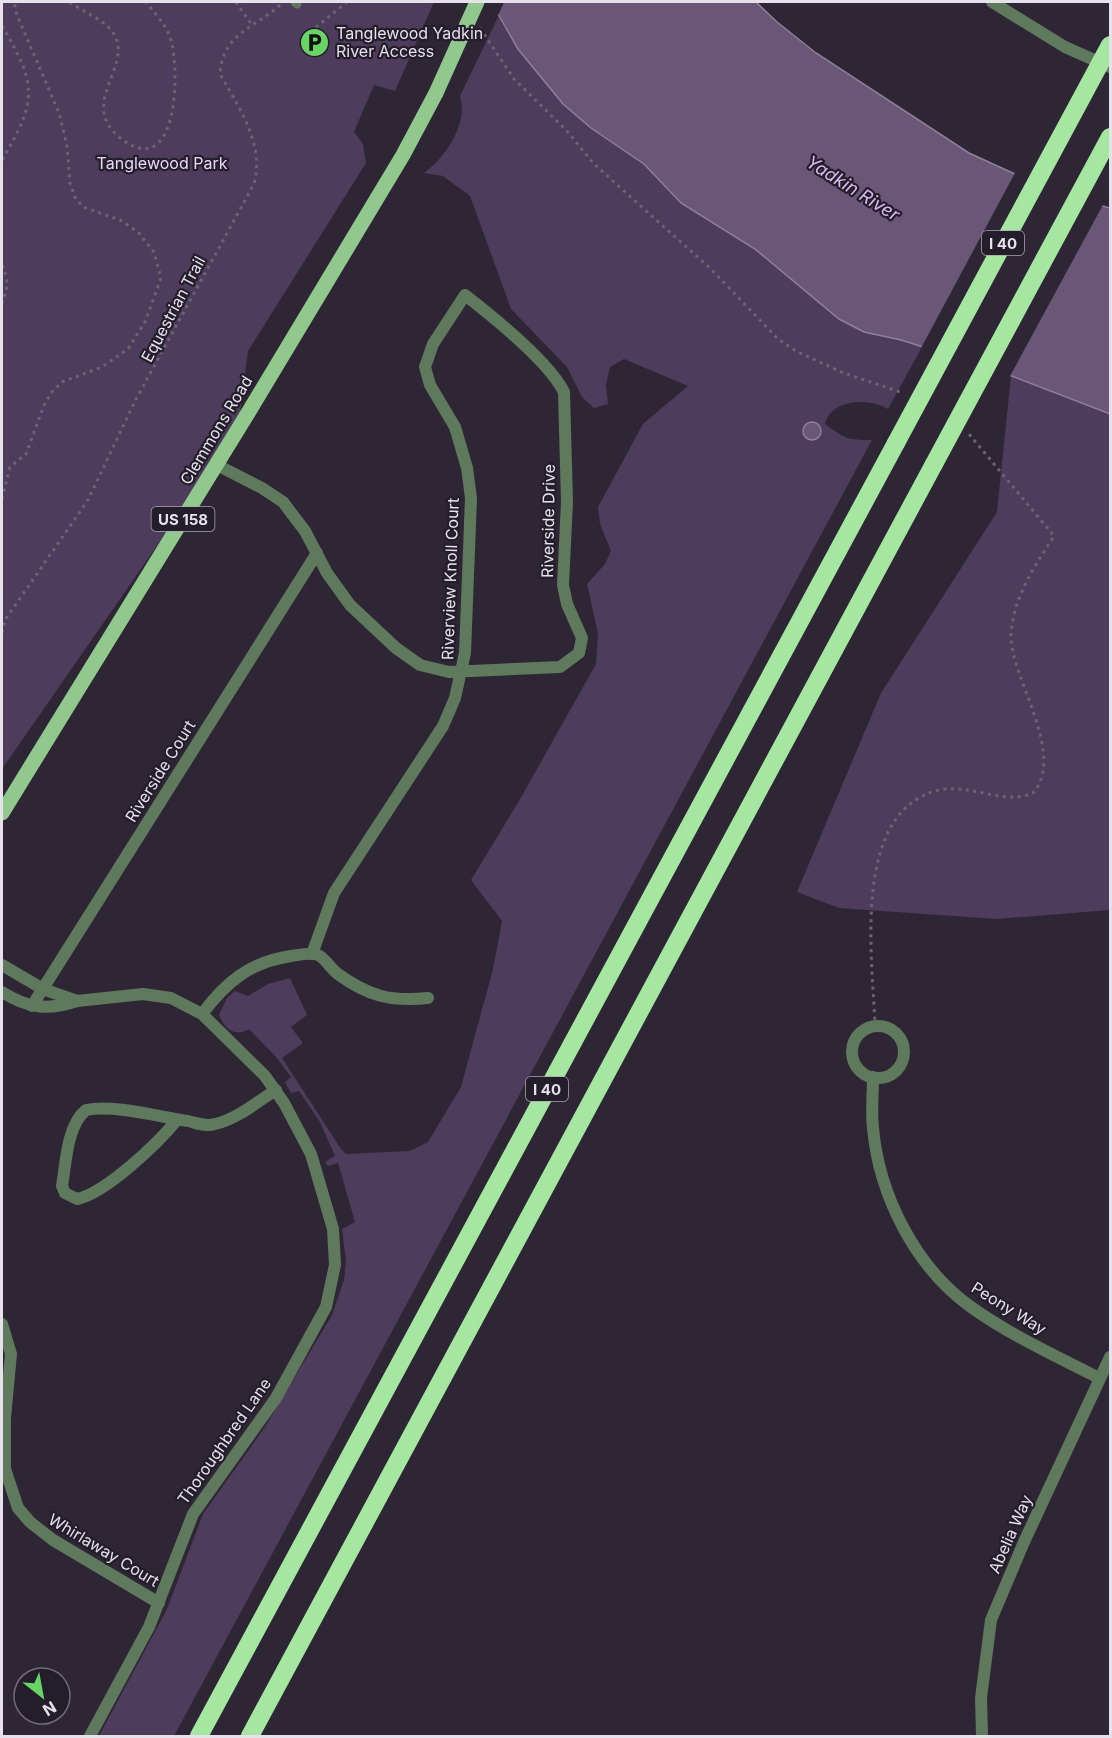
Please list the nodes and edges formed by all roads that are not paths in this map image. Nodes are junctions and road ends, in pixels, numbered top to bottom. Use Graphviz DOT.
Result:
graph roads {
  1 [pos="477,2"];
  2 [pos="992,2"];
  3 [pos="1110,45"];
  4 [pos="1110,67"];
  5 [pos="1110,137"];
  6 [pos="465,295"];
  7 [pos="217,465"];
  8 [pos="317,553"];
  9 [pos="463,671"];
  10 [pos="2,813"];
  11 [pos="312,954"];
  12 [pos="2,965"];
  13 [pos="43,989"];
  14 [pos="2,992"];
  15 [pos="428,998"];
  16 [pos="77,1001"];
  17 [pos="32,1006"];
  18 [pos="202,1014"];
  19 [pos="873,1077"];
  20 [pos="276,1090"];
  21 [pos="177,1120"];
  22 [pos="2,1324"];
  23 [pos="1110,1356"];
  24 [pos="1099,1378"];
  25 [pos="3,1424"];
  26 [pos="159,1603"];
  27 [pos="90,1737"];
  28 [pos="199,1737"];
  29 [pos="250,1737"];
  30 [pos="982,1737"];
  1 -- 7 [label="main road, Clemmons Road / US 158, bridge"];
  2 -- 4 [label="street"];
  3 -- 28 [label="highway, I 40, bridge"];
  5 -- 29 [label="highway, I 40, bridge"];
  6 -- 9 [label="street, Riverview Knoll Court"];
  6 -- 9 [label="street, Riverside Drive"];
  7 -- 8 [label="street, Riverside Drive"];
  7 -- 10 [label="main road, Clemmons Road / US 158"];
  8 -- 9 [label="street, Riverside Drive"];
  8 -- 13 [label="street, Riverside Court"];
  9 -- 11 [label="street, Riverview Knoll Court"];
  11 -- 15 [label="street"];
  11 -- 18 [label="street"];
  12 -- 13 [label="street, Thoroughbred Lane"];
  13 -- 16 [label="street, Thoroughbred Lane"];
  13 -- 17 [label="street, Riverside Court"];
  14 -- 17 [label="street"];
  16 -- 17 [label="street"];
  16 -- 18 [label="street, Thoroughbred Lane"];
  18 -- 20 [label="street, Thoroughbred Lane"];
  19 -- 19 [label="street"];
  19 -- 24 [label="street, Peony Way"];
  20 -- 21 [label="street"];
  20 -- 26 [label="street, Thoroughbred Lane"];
  21 -- 21 [label="street"];
  22 -- 25 [label="street, Whirlaway Court"];
  23 -- 24 [label="street, Abelia Way"];
  24 -- 30 [label="street, Abelia Way"];
  25 -- 26 [label="street, Whirlaway Court"];
  26 -- 27 [label="street, Thoroughbred Lane"];
}
